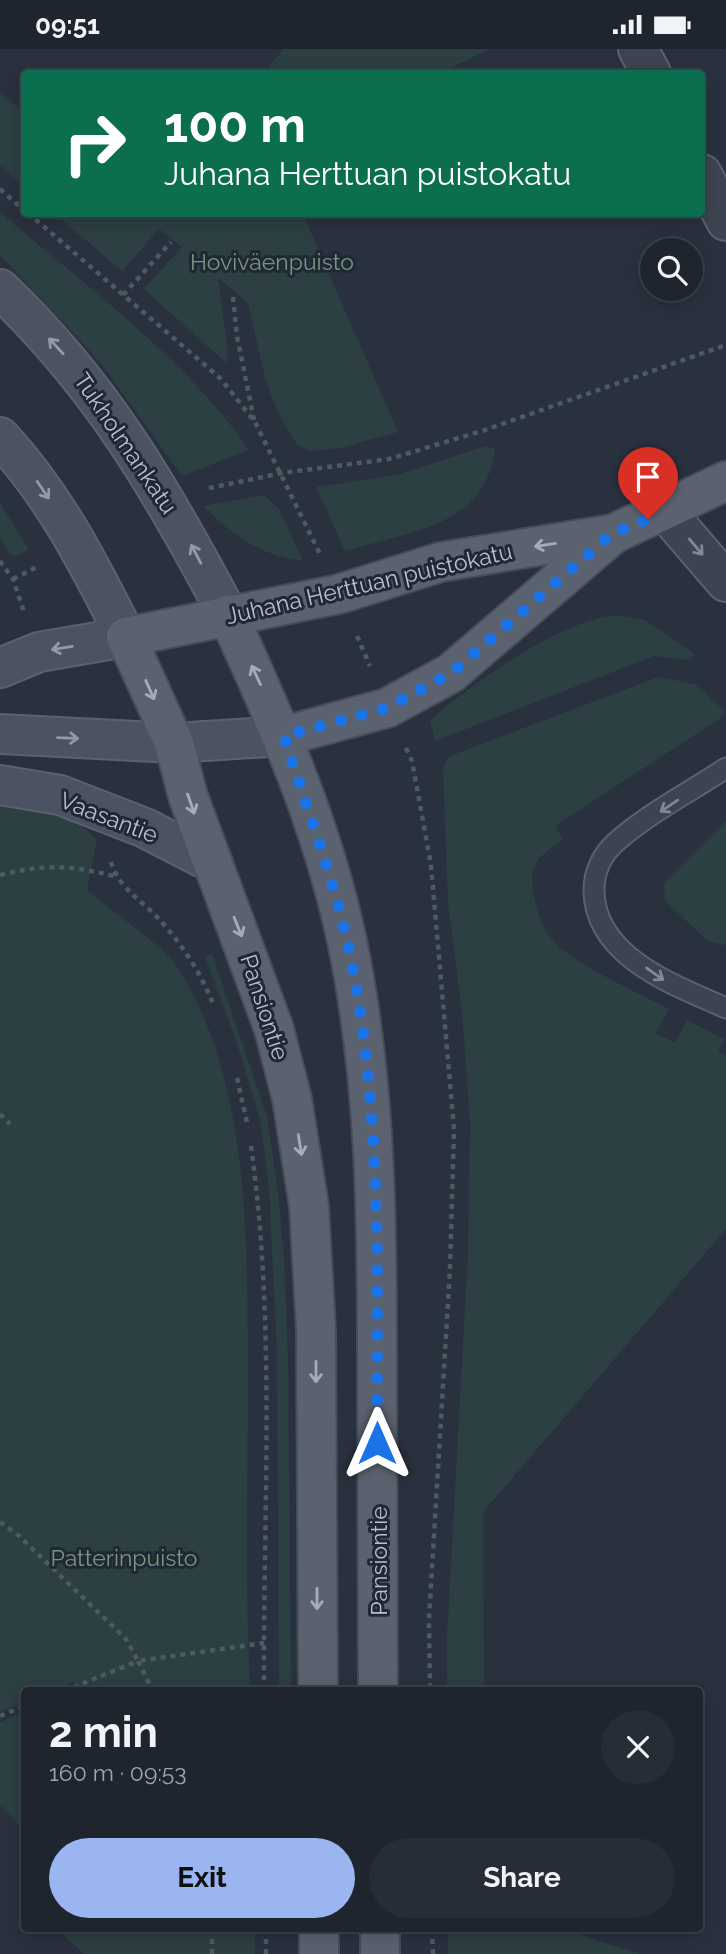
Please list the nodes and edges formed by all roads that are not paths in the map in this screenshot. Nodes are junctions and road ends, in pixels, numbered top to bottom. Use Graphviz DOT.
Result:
graph roads {
  1 [pos="638,49"];
  2 [pos="649,70"];
  3 [pos="705,180"];
  4 [pos="726,222"];
  5 [pos="0,289"];
  6 [pos="0,437"];
  7 [pos="726,481"];
  8 [pos="665,511"];
  9 [pos="612,534"];
  10 [pos="726,582"];
  11 [pos="228,615"];
  12 [pos="126,637"];
  13 [pos="0,668"];
  14 [pos="0,734"];
  15 [pos="284,736"];
  16 [pos="174,743"];
  17 [pos="726,768"];
  18 [pos="0,785"];
  19 [pos="213,863"];
  20 [pos="726,1008"];
  21 [pos="318,1687"];
  22 [pos="378,1687"];
  23 [pos="319,1932"];
  24 [pos="380,1932"];
  25 [pos="319,1954"];
  26 [pos="380,1954"];
  1 -- 2 [label="street"];
  3 -- 4 [label="street"];
  11 -- 5 [label="main road, Tukholmankatu, one-way"];
  6 -- 12 [label="main road, one-way"];
  7 -- 8 [label="main road, Juhana Herttuan puistokatu"];
  8 -- 9 [label="main road, Juhana Herttuan puistokatu"];
  8 -- 10 [label="street, one-way"];
  9 -- 11 [label="main road, Juhana Herttuan puistokatu, one-way"];
  9 -- 15 [label="main road, Juhana Herttuan puistokatu"];
  11 -- 12 [label="main road, Juhana Herttuan puistokatu"];
  15 -- 11 [label="main road, Pansiontie, one-way"];
  12 -- 13 [label="main road, one-way"];
  12 -- 16 [label="main road, Pansiontie, one-way"];
  14 -- 16 [label="main road, one-way"];
  15 -- 16 [label="main road, Juhana Herttuan puistokatu"];
  15 -- 22 [label="main road, Pansiontie"];
  16 -- 19 [label="main road, Pansiontie, one-way"];
  17 -- 20 [label="lane, one-way"];
  18 -- 19 [label="main road, Vaasantie"];
  19 -- 21 [label="main road, Pansiontie, one-way"];
  23 -- 25 [label="main road"];
  24 -- 26 [label="main road"];
}
